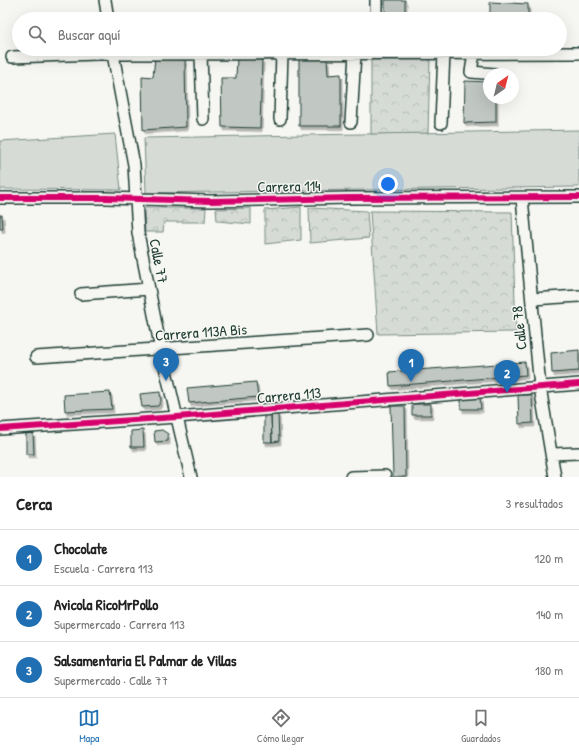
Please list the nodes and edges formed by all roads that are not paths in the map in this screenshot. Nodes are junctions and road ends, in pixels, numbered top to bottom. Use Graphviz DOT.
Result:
graph roads {
  1 [pos="104,0"];
  2 [pos="376,0"];
  3 [pos="107,12"];
  4 [pos="376,12"];
  5 [pos="567,53"];
  6 [pos="579,53"];
  7 [pos="29,56"];
  8 [pos="114,56"];
  9 [pos="201,56"];
  10 [pos="282,56"];
  11 [pos="355,56"];
  12 [pos="444,56"];
  13 [pos="474,56"];
  14 [pos="12,57"];
  15 [pos="483,73"];
  16 [pos="203,119"];
  17 [pos="280,119"];
  18 [pos="352,122"];
  19 [pos="441,122"];
  20 [pos="579,197"];
  21 [pos="0,198"];
  22 [pos="522,198"];
  23 [pos="136,199"];
  24 [pos="149,290"];
  25 [pos="81,294"];
  26 [pos="579,296"];
  27 [pos="532,299"];
  28 [pos="368,335"];
  29 [pos="161,350"];
  30 [pos="36,357"];
  31 [pos="579,384"];
  32 [pos="540,386"];
  33 [pos="177,417"];
  34 [pos="0,429"];
  35 [pos="579,453"];
  36 [pos="552,454"];
  37 [pos="385,476"];
  38 [pos="191,477"];
  39 [pos="351,477"];
  40 [pos="555,477"];
  1 -- 3 [label="street"];
  2 -- 4 [label="street"];
  5 -- 6 [label="street"];
  7 -- 14 [label="street"];
  8 -- 23 [label="street, Calle 77"];
  9 -- 16 [label="street"];
  10 -- 17 [label="street"];
  11 -- 18 [label="street"];
  12 -- 19 [label="street"];
  13 -- 15 [label="street"];
  20 -- 22 [label="street, Carrera 114"];
  21 -- 23 [label="street, Carrera 114"];
  22 -- 23 [label="street, Carrera 114"];
  22 -- 27 [label="street, Calle 78"];
  23 -- 24 [label="street, Calle 77"];
  24 -- 25 [label="street"];
  24 -- 29 [label="street, Calle 77"];
  26 -- 27 [label="street"];
  27 -- 32 [label="street, Calle 78"];
  28 -- 29 [label="street, Carrera 113A Bis"];
  29 -- 30 [label="street, Carrera 113A Bis"];
  29 -- 33 [label="street, Calle 77"];
  31 -- 32 [label="street, Carrera 113"];
  32 -- 33 [label="street, Carrera 113"];
  32 -- 36 [label="street, Calle 78"];
  33 -- 34 [label="street, Carrera 113"];
  33 -- 38 [label="street, Calle 77"];
  35 -- 36 [label="street"];
  36 -- 40 [label="street, Calle 78"];
  37 -- 39 [label="street"];
}
